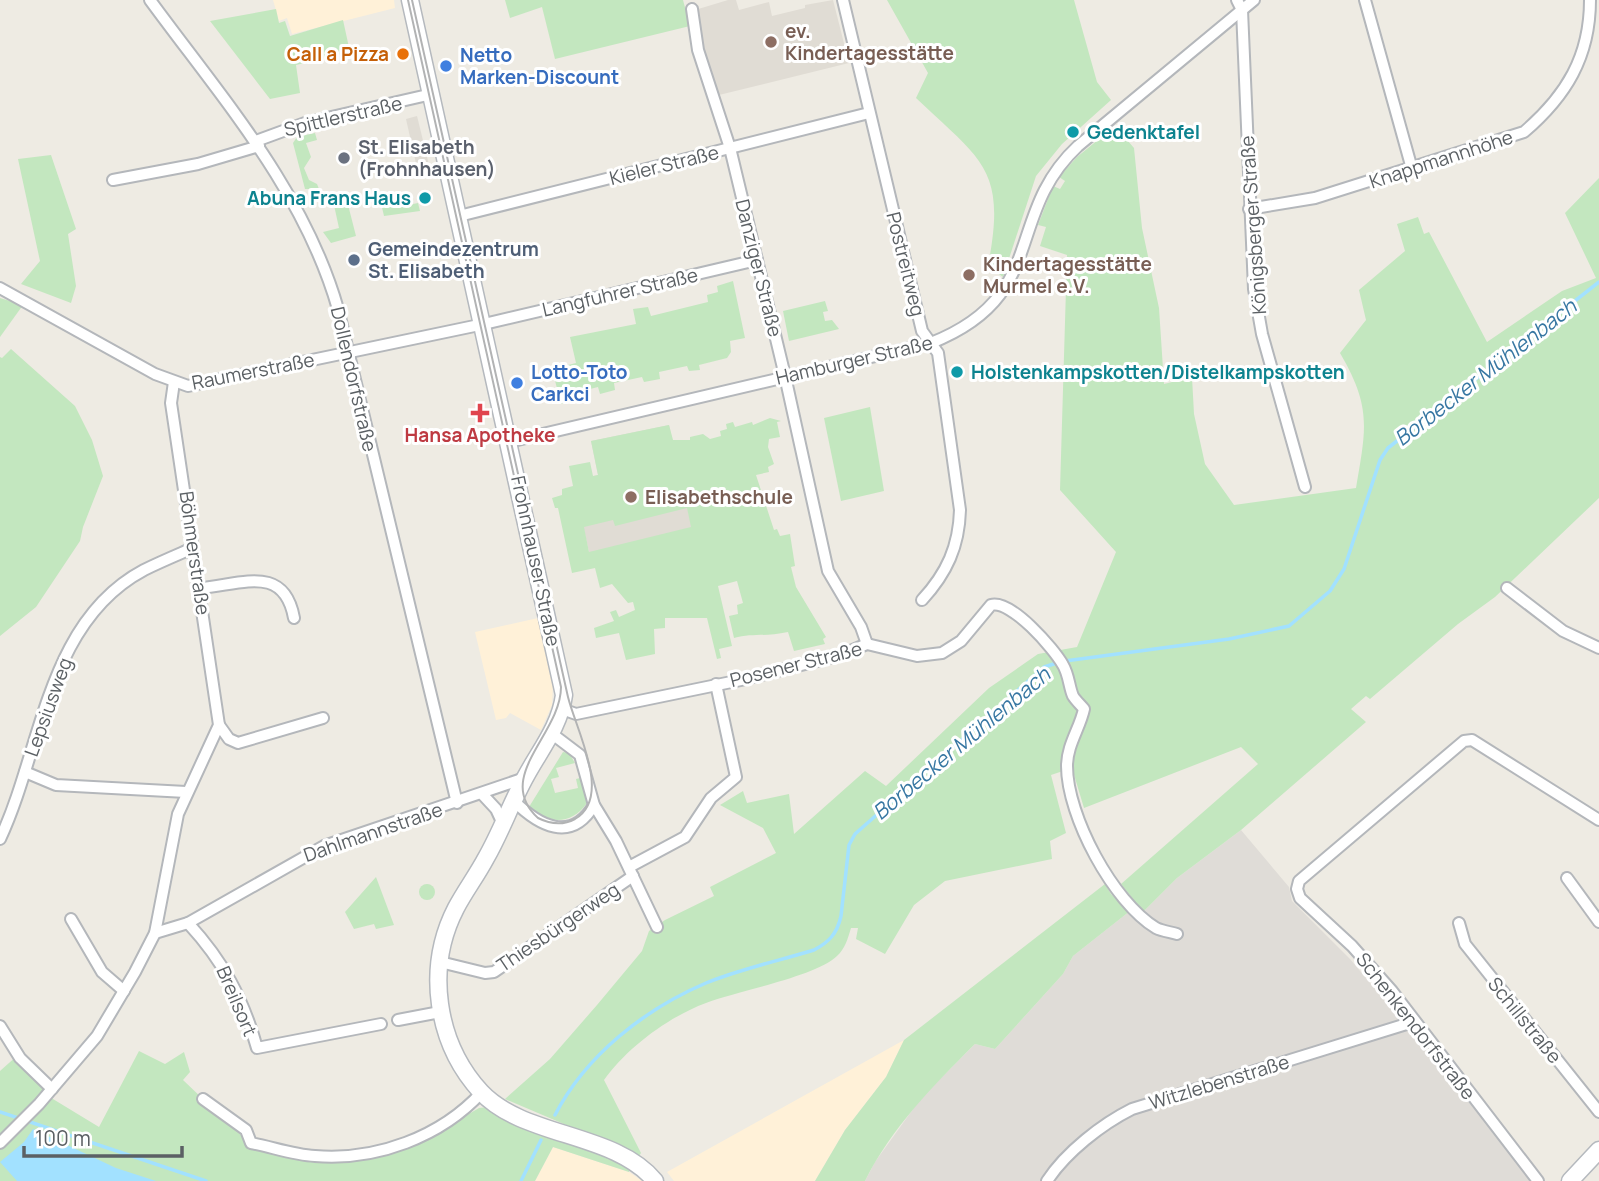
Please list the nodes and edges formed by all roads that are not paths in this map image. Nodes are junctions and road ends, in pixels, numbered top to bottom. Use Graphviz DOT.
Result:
graph roads {
  1 [pos="410,0"];
  2 [pos="843,0"];
  3 [pos="1254,0"];
  4 [pos="1365,0"];
  5 [pos="1590,0"];
  6 [pos="153,1"];
  7 [pos="1239,5"];
  8 [pos="692,9"];
  9 [pos="432,94"];
  10 [pos="869,113"];
  11 [pos="257,143"];
  12 [pos="730,148"];
  13 [pos="1412,169"];
  14 [pos="113,180"];
  15 [pos="1249,209"];
  16 [pos="459,216"];
  17 [pos="757,260"];
  18 [pos="0,289"];
  19 [pos="484,324"];
  20 [pos="931,343"];
  21 [pos="347,351"];
  22 [pos="785,376"];
  23 [pos="174,382"];
  24 [pos="509,442"];
  25 [pos="1305,487"];
  26 [pos="193,548"];
  27 [pos="200,588"];
  28 [pos="1507,588"];
  29 [pos="922,600"];
  30 [pos="294,618"];
  31 [pos="867,645"];
  32 [pos="1599,648"];
  33 [pos="716,684"];
  34 [pos="562,709"];
  35 [pos="323,718"];
  36 [pos="219,725"];
  37 [pos="551,733"];
  38 [pos="25,772"];
  39 [pos="525,778"];
  40 [pos="186,792"];
  41 [pos="483,795"];
  42 [pos="514,801"];
  43 [pos="457,803"];
  44 [pos="594,805"];
  45 [pos="1599,820"];
  46 [pos="503,824"];
  47 [pos="0,839"];
  48 [pos="631,871"];
  49 [pos="1567,878"];
  50 [pos="71,919"];
  51 [pos="1599,922"];
  52 [pos="188,923"];
  53 [pos="1459,923"];
  54 [pos="657,926"];
  55 [pos="155,933"];
  56 [pos="1177,934"];
  57 [pos="440,962"];
  58 [pos="124,991"];
  59 [pos="440,1012"];
  60 [pos="398,1020"];
  61 [pos="1413,1022"];
  62 [pos="381,1024"];
  63 [pos="0,1026"];
  64 [pos="52,1089"];
  65 [pos="482,1092"];
  66 [pos="203,1099"];
  67 [pos="1599,1112"];
  68 [pos="0,1143"];
  69 [pos="1599,1150"];
  70 [pos="655,1181"];
  71 [pos="1047,1181"];
  72 [pos="1538,1181"];
  73 [pos="1570,1181"];
  1 -- 9 [label="main road, Frohnhauser Straße"];
  2 -- 10 [label="street, Postreitweg"];
  3 -- 7 [label="street, Hamburger Straße"];
  4 -- 13 [label="street"];
  5 -- 13 [label="street, Knappmannhöhe"];
  6 -- 11 [label="street, Dollendorfstraße"];
  7 -- 15 [label="street, Königsberger Straße"];
  7 -- 20 [label="street, Hamburger Straße"];
  8 -- 12 [label="street, Danziger Straße"];
  9 -- 11 [label="street, Spittlerstraße"];
  9 -- 16 [label="main road, Frohnhauser Straße"];
  10 -- 12 [label="street, Kieler Straße"];
  10 -- 20 [label="street, Postreitweg"];
  11 -- 14 [label="street, Spittlerstraße"];
  11 -- 21 [label="street, Dollendorfstraße"];
  12 -- 16 [label="street, Kieler Straße"];
  12 -- 17 [label="street, Danziger Straße"];
  13 -- 15 [label="street, Knappmannhöhe"];
  15 -- 25 [label="street, Königsberger Straße"];
  16 -- 19 [label="main road, Frohnhauser Straße"];
  17 -- 19 [label="street, Langfuhrer Straße"];
  17 -- 22 [label="street, Danziger Straße"];
  18 -- 23 [label="street, Raumerstraße"];
  19 -- 21 [label="street, Raumerstraße"];
  19 -- 24 [label="main road, Frohnhauser Straße"];
  20 -- 22 [label="street, Hamburger Straße"];
  20 -- 29 [label="street, Postreitweg"];
  21 -- 23 [label="street, Raumerstraße"];
  21 -- 43 [label="street, Dollendorfstraße"];
  22 -- 24 [label="street, Hamburger Straße"];
  22 -- 31 [label="street, Danziger Straße"];
  23 -- 26 [label="street, Böhmerstraße"];
  24 -- 34 [label="main road, Frohnhauser Straße"];
  26 -- 27 [label="street, Böhmerstraße"];
  26 -- 38 [label="street, Lepsiusweg"];
  27 -- 30 [label="street"];
  27 -- 36 [label="street, Böhmerstraße"];
  28 -- 32 [label="street"];
  31 -- 33 [label="street, Posener Straße"];
  31 -- 56 [label="street, Posener Straße"];
  33 -- 34 [label="street, Posener Straße"];
  33 -- 48 [label="street, Thiesbürgerweg"];
  34 -- 37 [label="main road, Frohnhauser Straße"];
  35 -- 36 [label="street"];
  36 -- 40 [label="street"];
  37 -- 39 [label="main road, Frohnhauser Straße"];
  37 -- 44 [label="street"];
  38 -- 40 [label="street"];
  38 -- 47 [label="street, Lepsiusweg"];
  39 -- 41 [label="street, Dahlmannstraße"];
  39 -- 42 [label="main road, Frohnhauser Straße"];
  40 -- 55 [label="street"];
  41 -- 43 [label="street, Dahlmannstraße"];
  41 -- 46 [label="street"];
  42 -- 44 [label="street"];
  42 -- 46 [label="main road, Frohnhauser Straße"];
  43 -- 52 [label="street, Dahlmannstraße"];
  44 -- 48 [label="street"];
  45 -- 61 [label="street, Schenkendorfstraße"];
  46 -- 57 [label="main road, Frohnhauser Straße"];
  48 -- 54 [label="street"];
  48 -- 57 [label="street, Thiesbürgerweg"];
  49 -- 51 [label="street"];
  50 -- 58 [label="street"];
  52 -- 55 [label="street, Dahlmannstraße"];
  52 -- 62 [label="street, Breilsort"];
  53 -- 67 [label="street, Schillstraße"];
  55 -- 58 [label="street"];
  57 -- 59 [label="main road, Frohnhauser Straße"];
  58 -- 64 [label="street"];
  59 -- 60 [label="street"];
  59 -- 65 [label="main road, Frohnhauser Straße"];
  61 -- 71 [label="street, Witzlebenstraße"];
  61 -- 72 [label="street, Schenkendorfstraße"];
  63 -- 64 [label="street"];
  64 -- 68 [label="street"];
  65 -- 66 [label="street"];
  65 -- 70 [label="main road, Frohnhauser Straße"];
  69 -- 73 [label="main road"];
}
